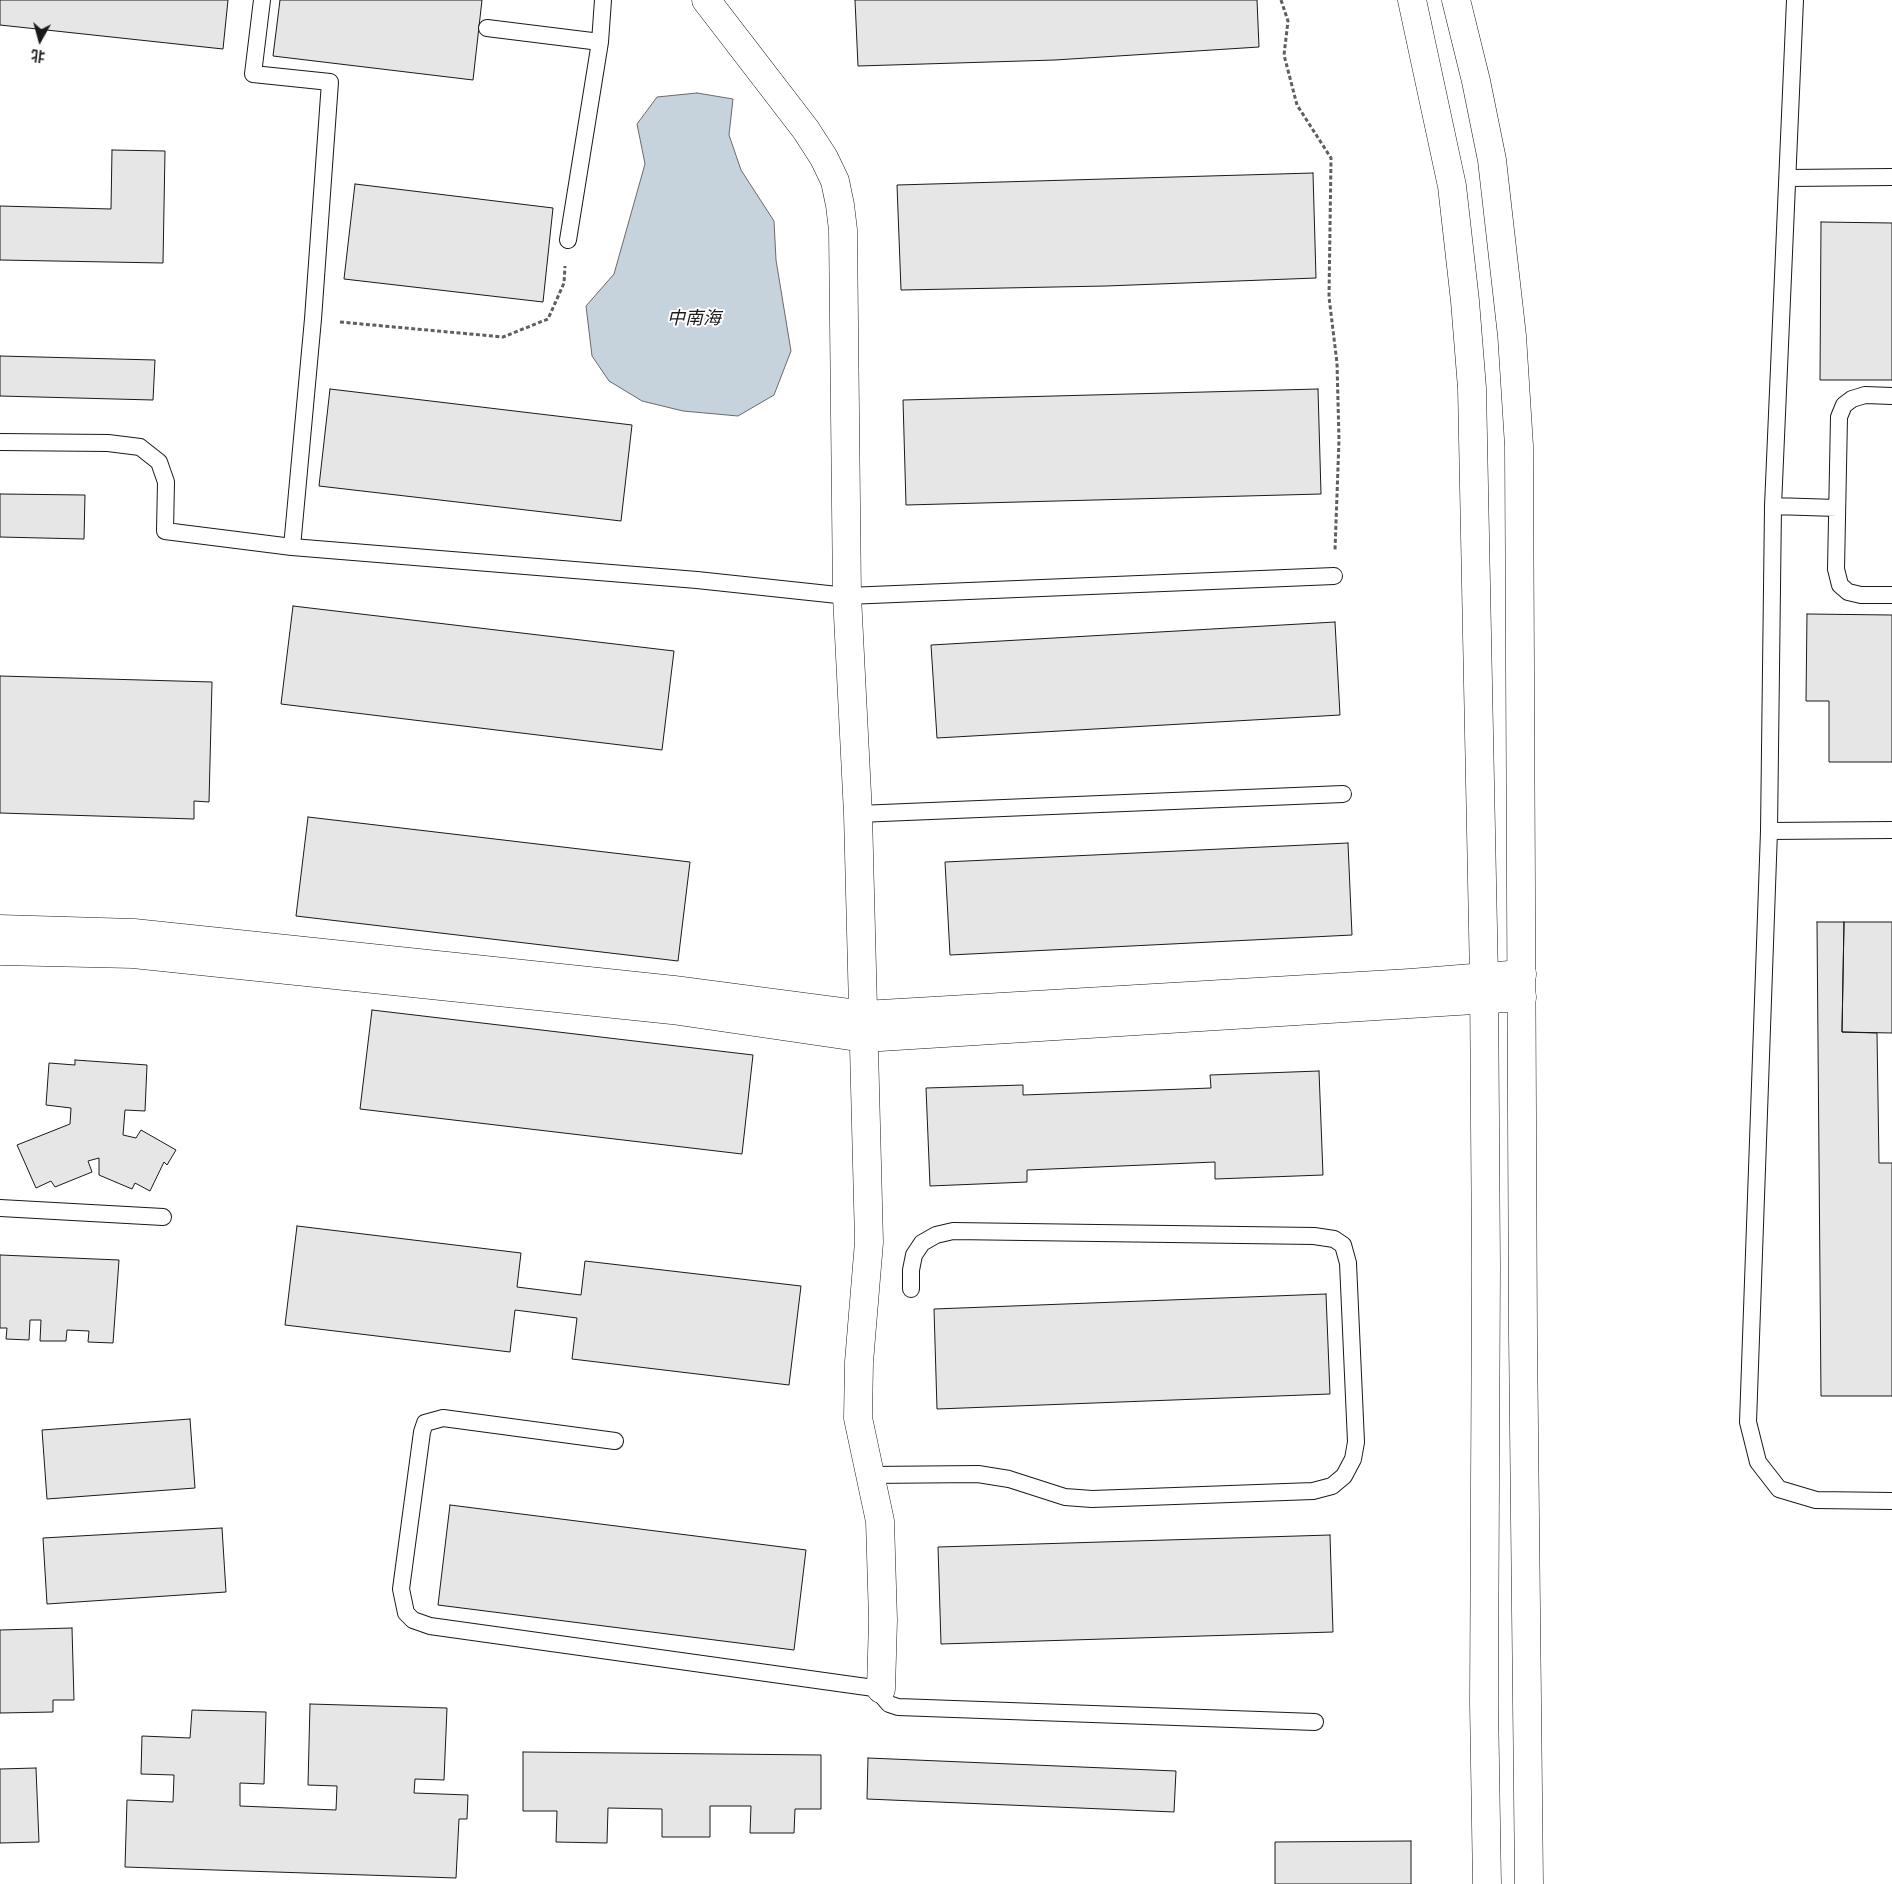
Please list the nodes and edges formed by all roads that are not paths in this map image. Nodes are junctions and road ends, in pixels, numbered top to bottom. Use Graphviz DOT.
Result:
graph roads {
  1 [pos="262,0"];
  2 [pos="603,0"];
  3 [pos="706,0"];
  4 [pos="1412,0"];
  5 [pos="1456,0"];
  6 [pos="1795,0"];
  7 [pos="487,28"];
  8 [pos="600,42"];
  9 [pos="1892,177"];
  10 [pos="1788,178"];
  11 [pos="568,240"];
  12 [pos="1892,396"];
  13 [pos="0,442"];
  14 [pos="1773,506"];
  15 [pos="1836,508"];
  16 [pos="292,547"];
  17 [pos="1334,576"];
  18 [pos="1892,595"];
  19 [pos="847,596"];
  20 [pos="1343,794"];
  21 [pos="858,814"];
  22 [pos="1892,830"];
  23 [pos="1769,831"];
  24 [pos="0,929"];
  25 [pos="0,951"];
  26 [pos="1522,985"];
  27 [pos="1484,989"];
  28 [pos="864,1026"];
  29 [pos="0,1208"];
  30 [pos="163,1217"];
  31 [pos="911,1289"];
  32 [pos="614,1441"];
  33 [pos="870,1475"];
  34 [pos="1892,1501"];
  35 [pos="881,1689"];
  36 [pos="1314,1722"];
  37 [pos="1487,1884"];
  38 [pos="1529,1884"];
  1 -- 16 [label="lane"];
  2 -- 8 [label="lane"];
  3 -- 19 [label="street"];
  4 -- 27 [label="street"];
  5 -- 26 [label="street"];
  6 -- 10 [label="lane"];
  7 -- 8 [label="lane"];
  8 -- 11 [label="lane"];
  9 -- 10 [label="lane"];
  10 -- 14 [label="lane"];
  12 -- 15 [label="lane"];
  13 -- 16 [label="lane"];
  14 -- 15 [label="lane"];
  14 -- 23 [label="lane"];
  15 -- 18 [label="lane"];
  16 -- 19 [label="lane"];
  17 -- 19 [label="lane"];
  19 -- 21 [label="street"];
  20 -- 21 [label="lane"];
  21 -- 28 [label="street"];
  22 -- 23 [label="lane"];
  23 -- 34 [label="lane"];
  24 -- 28 [label="street"];
  25 -- 28 [label="street"];
  26 -- 27 [label="street"];
  26 -- 38 [label="street"];
  27 -- 28 [label="street"];
  27 -- 37 [label="street"];
  28 -- 33 [label="street"];
  29 -- 30 [label="lane"];
  31 -- 33 [label="lane"];
  32 -- 35 [label="lane"];
  33 -- 35 [label="street"];
  35 -- 36 [label="lane"];
}
